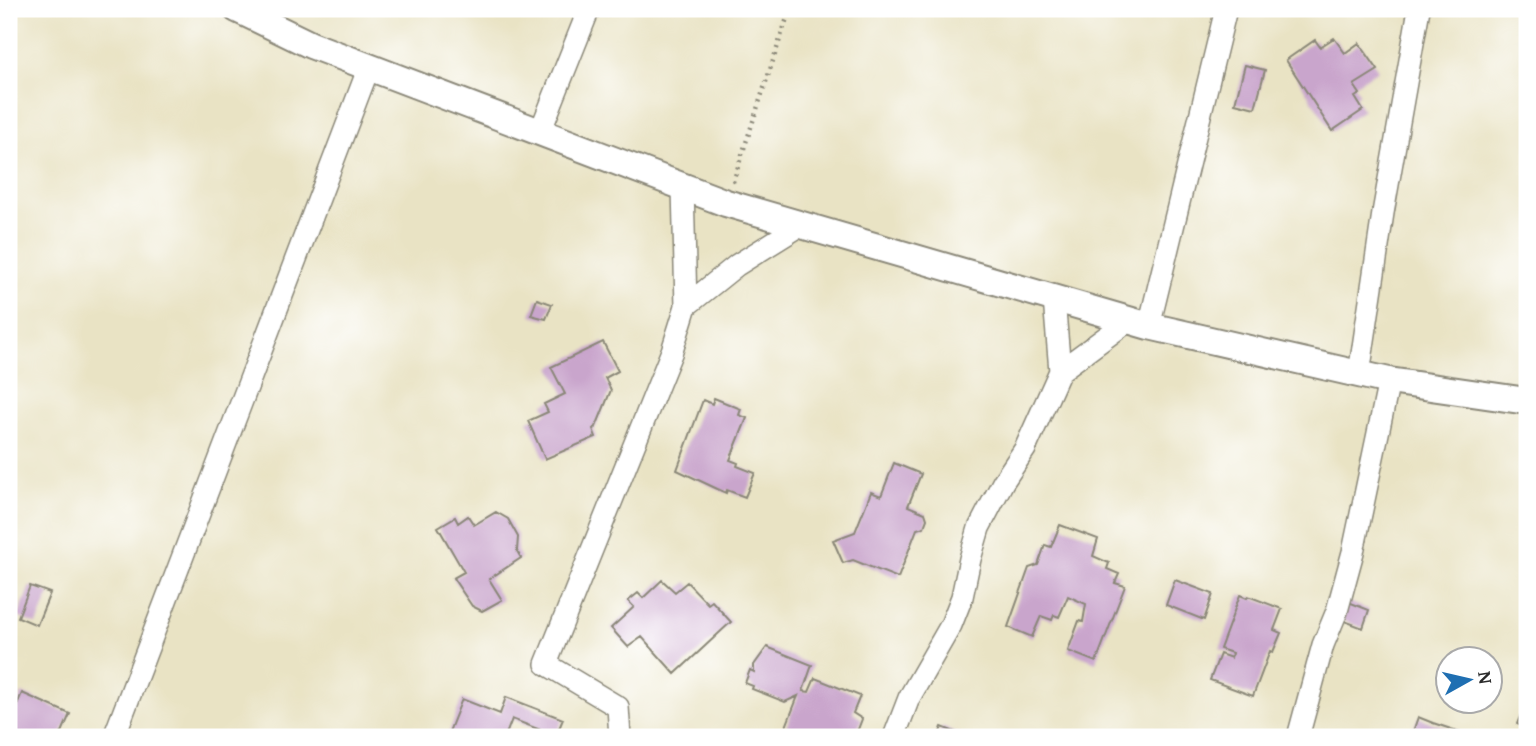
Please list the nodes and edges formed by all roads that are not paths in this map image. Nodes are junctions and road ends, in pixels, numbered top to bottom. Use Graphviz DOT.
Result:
graph roads {
  1 [pos="237,9"];
  2 [pos="589,9"];
  3 [pos="1226,9"];
  4 [pos="1419,9"];
  5 [pos="369,67"];
  6 [pos="540,132"];
  7 [pos="683,187"];
  8 [pos="801,225"];
  9 [pos="1054,299"];
  10 [pos="686,306"];
  11 [pos="1139,324"];
  12 [pos="1060,371"];
  13 [pos="1359,374"];
  14 [pos="1390,381"];
  15 [pos="1527,401"];
  16 [pos="114,737"];
  17 [pos="620,737"];
  18 [pos="894,737"];
  19 [pos="1298,737"];
  1 -- 5 [label="street"];
  2 -- 6 [label="street"];
  3 -- 11 [label="street"];
  4 -- 13 [label="street"];
  5 -- 6 [label="street"];
  5 -- 16 [label="street"];
  6 -- 7 [label="street"];
  7 -- 8 [label="street"];
  7 -- 10 [label="street"];
  8 -- 9 [label="street"];
  8 -- 10 [label="street"];
  9 -- 11 [label="street"];
  9 -- 12 [label="street"];
  10 -- 17 [label="street"];
  11 -- 12 [label="street"];
  11 -- 13 [label="street"];
  12 -- 18 [label="street"];
  13 -- 14 [label="street"];
  14 -- 15 [label="street"];
  14 -- 19 [label="street"];
}
